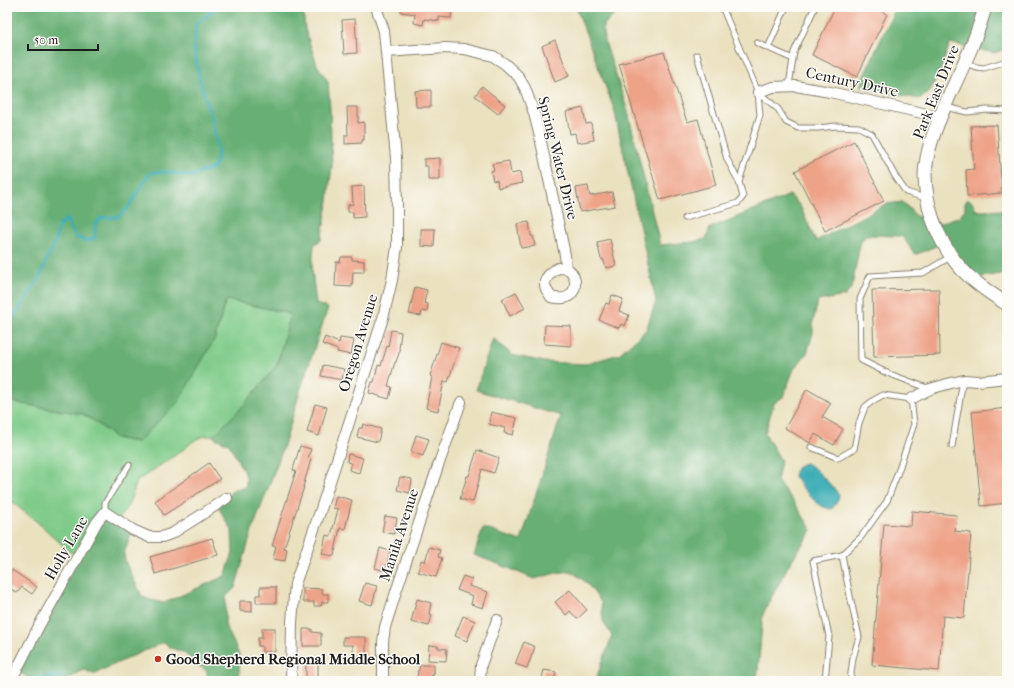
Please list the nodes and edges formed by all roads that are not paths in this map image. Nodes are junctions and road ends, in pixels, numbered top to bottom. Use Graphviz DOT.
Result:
graph roads {
  1 [pos="376,7"];
  2 [pos="722,7"];
  3 [pos="786,7"];
  4 [pos="815,7"];
  5 [pos="985,7"];
  6 [pos="757,43"];
  7 [pos="768,48"];
  8 [pos="386,52"];
  9 [pos="697,55"];
  10 [pos="793,59"];
  11 [pos="1007,61"];
  12 [pos="965,63"];
  13 [pos="789,86"];
  14 [pos="758,92"];
  15 [pos="1007,111"];
  16 [pos="943,112"];
  17 [pos="739,182"];
  18 [pos="927,199"];
  19 [pos="685,218"];
  20 [pos="951,256"];
  21 [pos="566,268"];
  22 [pos="1007,304"];
  23 [pos="1007,378"];
  24 [pos="963,380"];
  25 [pos="930,389"];
  26 [pos="911,399"];
  27 [pos="461,402"];
  28 [pos="811,446"];
  29 [pos="952,446"];
  30 [pos="129,465"];
  31 [pos="227,498"];
  32 [pos="105,512"];
  33 [pos="842,555"];
  34 [pos="497,620"];
  35 [pos="12,681"];
  36 [pos="291,681"];
  37 [pos="382,681"];
  38 [pos="480,681"];
  39 [pos="825,681"];
  40 [pos="850,681"];
  1 -- 8 [label="street, Oregon Avenue"];
  2 -- 14 [label="lane"];
  3 -- 7 [label="lane"];
  4 -- 10 [label="lane"];
  5 -- 12 [label="street, Park East Drive"];
  6 -- 7 [label="lane"];
  7 -- 10 [label="lane"];
  8 -- 21 [label="street, Spring Water Drive"];
  8 -- 36 [label="street, Oregon Avenue"];
  9 -- 17 [label="lane"];
  10 -- 13 [label="lane"];
  11 -- 12 [label="lane"];
  12 -- 16 [label="street, Park East Drive"];
  13 -- 14 [label="street, Century Drive"];
  13 -- 16 [label="street, Century Drive"];
  14 -- 17 [label="lane"];
  14 -- 18 [label="lane"];
  15 -- 16 [label="lane"];
  16 -- 18 [label="street, Park East Drive"];
  17 -- 19 [label="lane"];
  18 -- 20 [label="street, Park East Drive"];
  20 -- 22 [label="street, Park East Drive"];
  20 -- 25 [label="lane"];
  23 -- 24 [label="street"];
  24 -- 25 [label="street"];
  24 -- 29 [label="lane"];
  25 -- 26 [label="street"];
  26 -- 28 [label="lane"];
  26 -- 33 [label="lane"];
  27 -- 37 [label="street, Manila Avenue"];
  30 -- 32 [label="lane"];
  31 -- 32 [label="street, Holly Lane"];
  32 -- 35 [label="street, Holly Lane"];
  33 -- 39 [label="lane"];
  33 -- 40 [label="lane"];
  34 -- 38 [label="street"];
}
